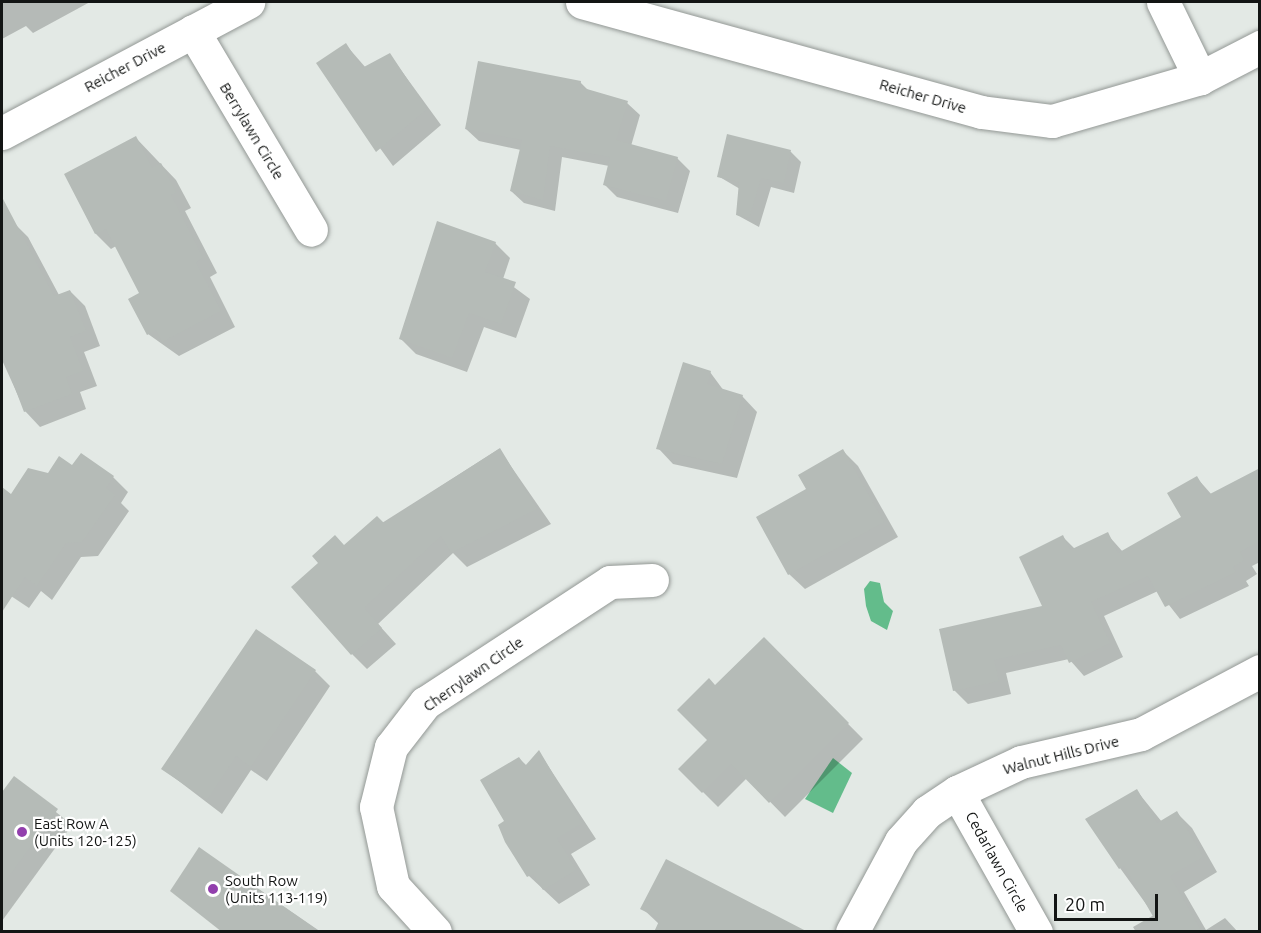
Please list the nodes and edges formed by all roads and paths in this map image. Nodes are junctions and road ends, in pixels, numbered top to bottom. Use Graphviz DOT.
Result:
graph roads {
  1 [pos="248,2"];
  2 [pos="582,2"];
  3 [pos="1163,2"];
  4 [pos="193,31"];
  5 [pos="1260,47"];
  6 [pos="1200,78"];
  7 [pos="2,133"];
  8 [pos="311,230"];
  9 [pos="652,580"];
  10 [pos="1260,671"];
  11 [pos="957,792"];
  12 [pos="435,932"];
  13 [pos="852,932"];
  14 [pos="1036,932"];
  1 -- 4 [label="street, Reicher Drive"];
  2 -- 6 [label="street, Reicher Drive"];
  3 -- 6 [label="street"];
  4 -- 7 [label="street, Reicher Drive"];
  4 -- 8 [label="street, Berrylawn Circle"];
  5 -- 6 [label="street, Reicher Drive"];
  9 -- 12 [label="street, Cherrylawn Circle"];
  10 -- 11 [label="street, Walnut Hills Drive"];
  11 -- 13 [label="street, Walnut Hills Drive"];
  11 -- 14 [label="street, Cedarlawn Circle"];
}
